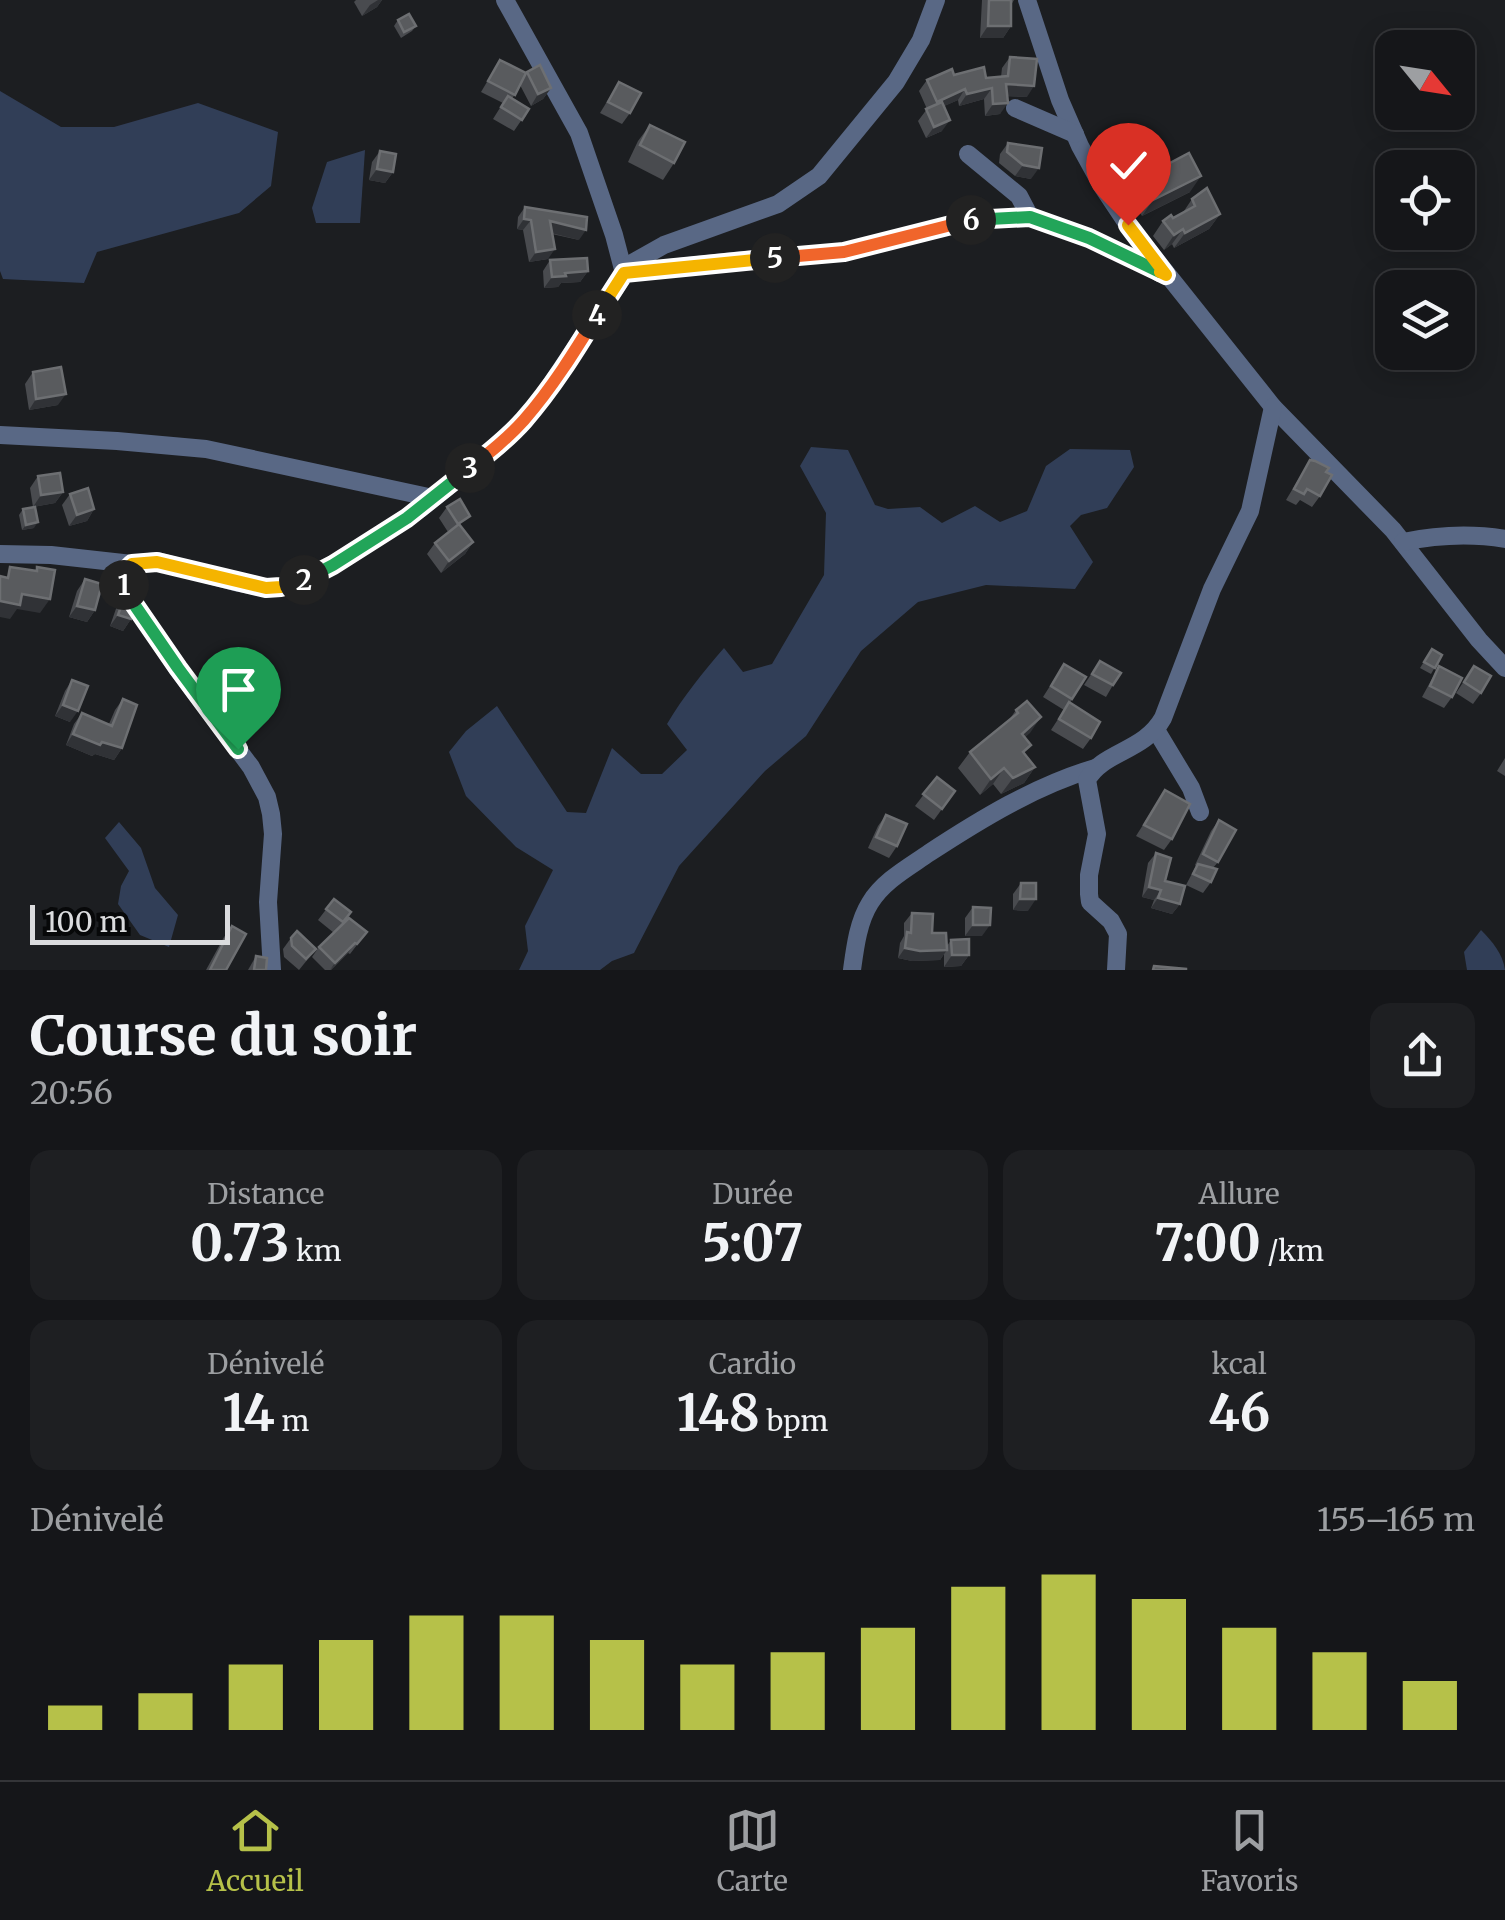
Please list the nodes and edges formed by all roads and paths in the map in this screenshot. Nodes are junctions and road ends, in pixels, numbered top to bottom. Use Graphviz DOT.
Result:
graph roads {
  1 [pos="505,0"];
  2 [pos="936,0"];
  3 [pos="1028,0"];
  4 [pos="1015,108"];
  5 [pos="1075,134"];
  6 [pos="968,154"];
  7 [pos="1030,217"];
  8 [pos="624,273"];
  9 [pos="1166,275"];
  10 [pos="1273,407"];
  11 [pos="0,435"];
  12 [pos="433,498"];
  13 [pos="1505,539"];
  14 [pos="1402,542"];
  15 [pos="0,554"];
  16 [pos="132,564"];
  17 [pos="1505,668"];
  18 [pos="1156,730"];
  19 [pos="1095,768"];
  20 [pos="1200,812"];
  21 [pos="272,970"];
  22 [pos="852,970"];
  23 [pos="1116,970"];
  1 -- 8 [label="street"];
  2 -- 8 [label="street"];
  3 -- 5 [label="street"];
  4 -- 5 [label="street"];
  5 -- 9 [label="street"];
  6 -- 7 [label="street"];
  7 -- 8 [label="street"];
  7 -- 9 [label="street"];
  8 -- 12 [label="street"];
  9 -- 10 [label="street"];
  10 -- 14 [label="street"];
  10 -- 18 [label="street"];
  11 -- 12 [label="street"];
  12 -- 16 [label="street"];
  13 -- 14 [label="street"];
  14 -- 17 [label="street"];
  15 -- 16 [label="street"];
  16 -- 21 [label="street"];
  18 -- 19 [label="street"];
  18 -- 20 [label="street"];
  19 -- 22 [label="street"];
  19 -- 23 [label="street"];
}
